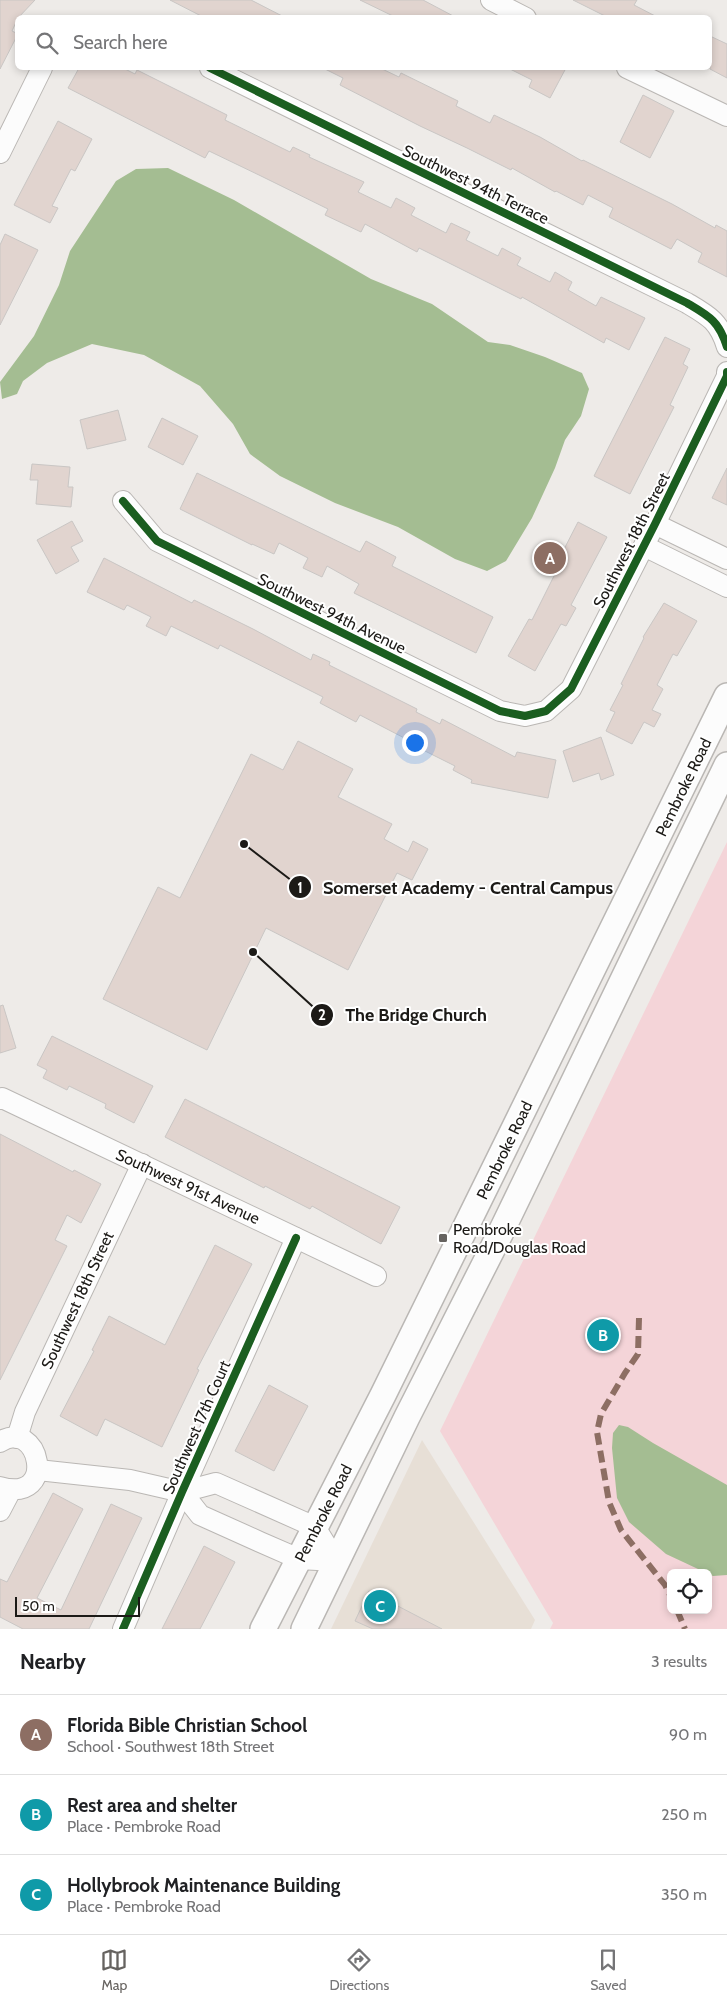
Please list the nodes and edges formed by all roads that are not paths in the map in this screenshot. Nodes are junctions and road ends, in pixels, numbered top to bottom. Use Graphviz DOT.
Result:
graph roads {
  1 [pos="491,0"];
  2 [pos="520,15"];
  3 [pos="41,70"];
  4 [pos="214,70"];
  5 [pos="631,70"];
  6 [pos="727,116"];
  7 [pos="0,153"];
  8 [pos="725,340"];
  9 [pos="727,372"];
  10 [pos="122,501"];
  11 [pos="656,524"];
  12 [pos="644,546"];
  13 [pos="727,559"];
  14 [pos="727,587"];
  15 [pos="727,696"];
  16 [pos="546,711"];
  17 [pos="727,765"];
  18 [pos="0,1099"];
  19 [pos="514,1130"];
  20 [pos="543,1143"];
  21 [pos="142,1164"];
  22 [pos="296,1238"];
  23 [pos="376,1276"];
  24 [pos="9,1440"];
  25 [pos="38,1470"];
  26 [pos="6,1489"];
  27 [pos="182,1492"];
  28 [pos="0,1511"];
  29 [pos="315,1527"];
  30 [pos="299,1559"];
  31 [pos="336,1562"];
  32 [pos="123,1629"];
  33 [pos="263,1629"];
  34 [pos="304,1629"];
  1 -- 2 [label="street"];
  3 -- 7 [label="street"];
  4 -- 8 [label="street, Southwest 94th Terrace"];
  5 -- 6 [label="street"];
  9 -- 11 [label="street, Southwest 18th Street"];
  10 -- 16 [label="street, Southwest 94th Avenue"];
  11 -- 12 [label="street, Southwest 18th Street"];
  11 -- 13 [label="street"];
  12 -- 14 [label="street"];
  12 -- 16 [label="street, Southwest 18th Street"];
  15 -- 19 [label="main road, Pembroke Road"];
  17 -- 20 [label="main road, Pembroke Road"];
  18 -- 21 [label="street, Southwest 91st Avenue"];
  19 -- 20 [label="main road"];
  19 -- 29 [label="main road, Pembroke Road"];
  20 -- 31 [label="main road, Pembroke Road"];
  21 -- 22 [label="street, Southwest 91st Avenue"];
  21 -- 24 [label="street, Southwest 18th Street"];
  22 -- 23 [label="street, Southwest 91st Avenue"];
  22 -- 27 [label="street, Southwest 17th Court"];
  24 -- 25 [label="street"];
  25 -- 26 [label="street"];
  25 -- 27 [label="street"];
  26 -- 28 [label="street"];
  27 -- 29 [label="street"];
  27 -- 30 [label="street"];
  27 -- 32 [label="street, Southwest 17th Court"];
  29 -- 30 [label="main road, Pembroke Road"];
  29 -- 31 [label="street"];
  30 -- 31 [label="street"];
  30 -- 33 [label="main road, Pembroke Road"];
  31 -- 34 [label="main road, Pembroke Road"];
}
